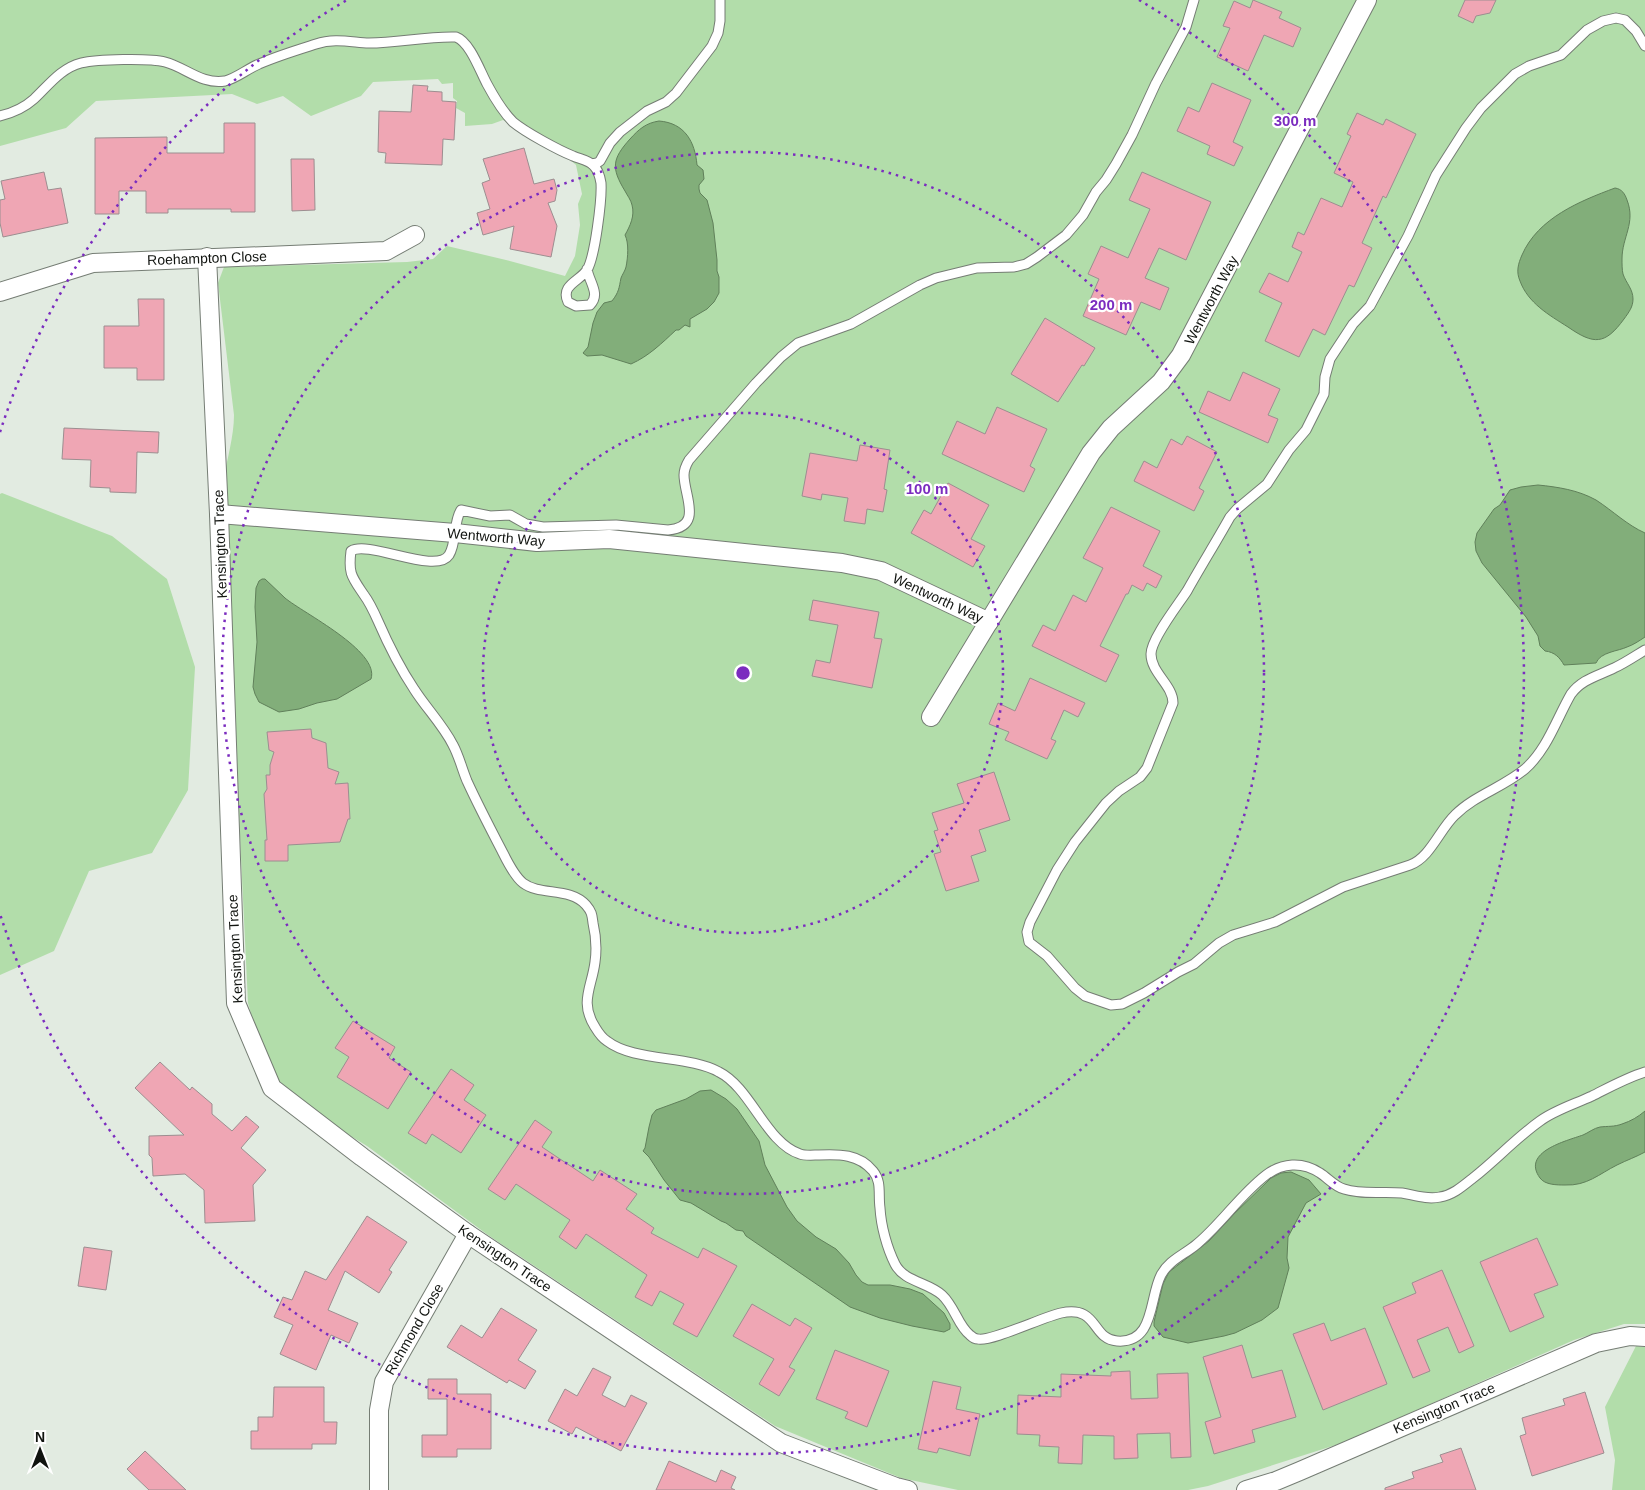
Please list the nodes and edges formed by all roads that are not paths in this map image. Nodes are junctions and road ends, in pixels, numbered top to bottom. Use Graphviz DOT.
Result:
graph roads {
  1 [pos="720,0"];
  2 [pos="1194,0"];
  3 [pos="1367,0"];
  4 [pos="1645,46"];
  5 [pos="0,116"];
  6 [pos="592,164"];
  7 [pos="415,235"];
  8 [pos="208,257"];
  9 [pos="588,270"];
  10 [pos="0,292"];
  11 [pos="219,514"];
  12 [pos="455,533"];
  13 [pos="989,622"];
  14 [pos="1645,650"];
  15 [pos="931,717"];
  16 [pos="1645,1072"];
  17 [pos="468,1234"];
  18 [pos="1645,1337"];
  19 [pos="379,1490"];
  20 [pos="908,1490"];
  21 [pos="1246,1490"];
  1 -- 6 [label="lane"];
  2 -- 12 [label="lane"];
  3 -- 13 [label="street, Wentworth Way"];
  4 -- 14 [label="lane"];
  5 -- 6 [label="lane"];
  6 -- 9 [label="lane"];
  7 -- 8 [label="street, Roehampton Close"];
  8 -- 10 [label="street, Roehampton Close"];
  8 -- 11 [label="street, Kensington Trace"];
  11 -- 12 [label="street, Wentworth Way"];
  11 -- 17 [label="street, Kensington Trace"];
  12 -- 13 [label="street, Wentworth Way"];
  12 -- 16 [label="lane"];
  13 -- 15 [label="street"];
  17 -- 19 [label="street, Richmond Close"];
  17 -- 20 [label="street, Kensington Trace"];
  18 -- 21 [label="street, Kensington Trace"];
}
